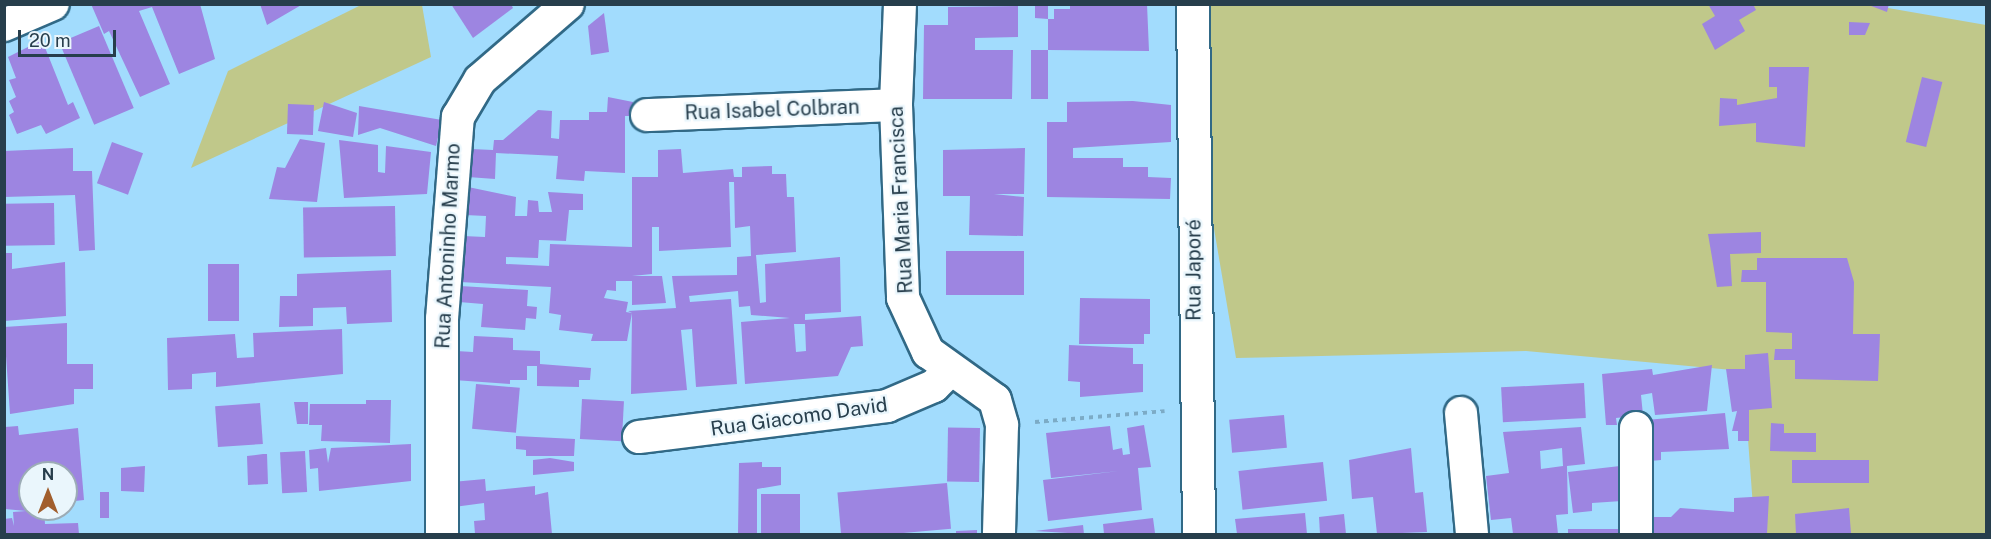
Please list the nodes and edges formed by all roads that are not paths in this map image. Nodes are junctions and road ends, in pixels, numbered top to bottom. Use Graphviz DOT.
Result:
graph roads {
  1 [pos="53,4"];
  2 [pos="568,4"];
  3 [pos="900,4"];
  4 [pos="1192,4"];
  5 [pos="4,25"];
  6 [pos="896,105"];
  7 [pos="647,115"];
  8 [pos="949,371"];
  9 [pos="1461,413"];
  10 [pos="1636,428"];
  11 [pos="639,436"];
  12 [pos="442,534"];
  13 [pos="999,534"];
  14 [pos="1199,534"];
  15 [pos="1472,534"];
  16 [pos="1636,534"];
  1 -- 5 [label="street"];
  2 -- 12 [label="street, Rua Antoninho Marmo"];
  3 -- 6 [label="street, Rua Maria Francisca"];
  4 -- 14 [label="street, Rua Japoré"];
  6 -- 7 [label="street, Rua Isabel Colbran"];
  6 -- 8 [label="street, Rua Maria Francisca"];
  8 -- 11 [label="street, Rua Giacomo David"];
  8 -- 13 [label="street, Rua Maria Francisca"];
  9 -- 15 [label="street"];
  10 -- 16 [label="street"];
}
